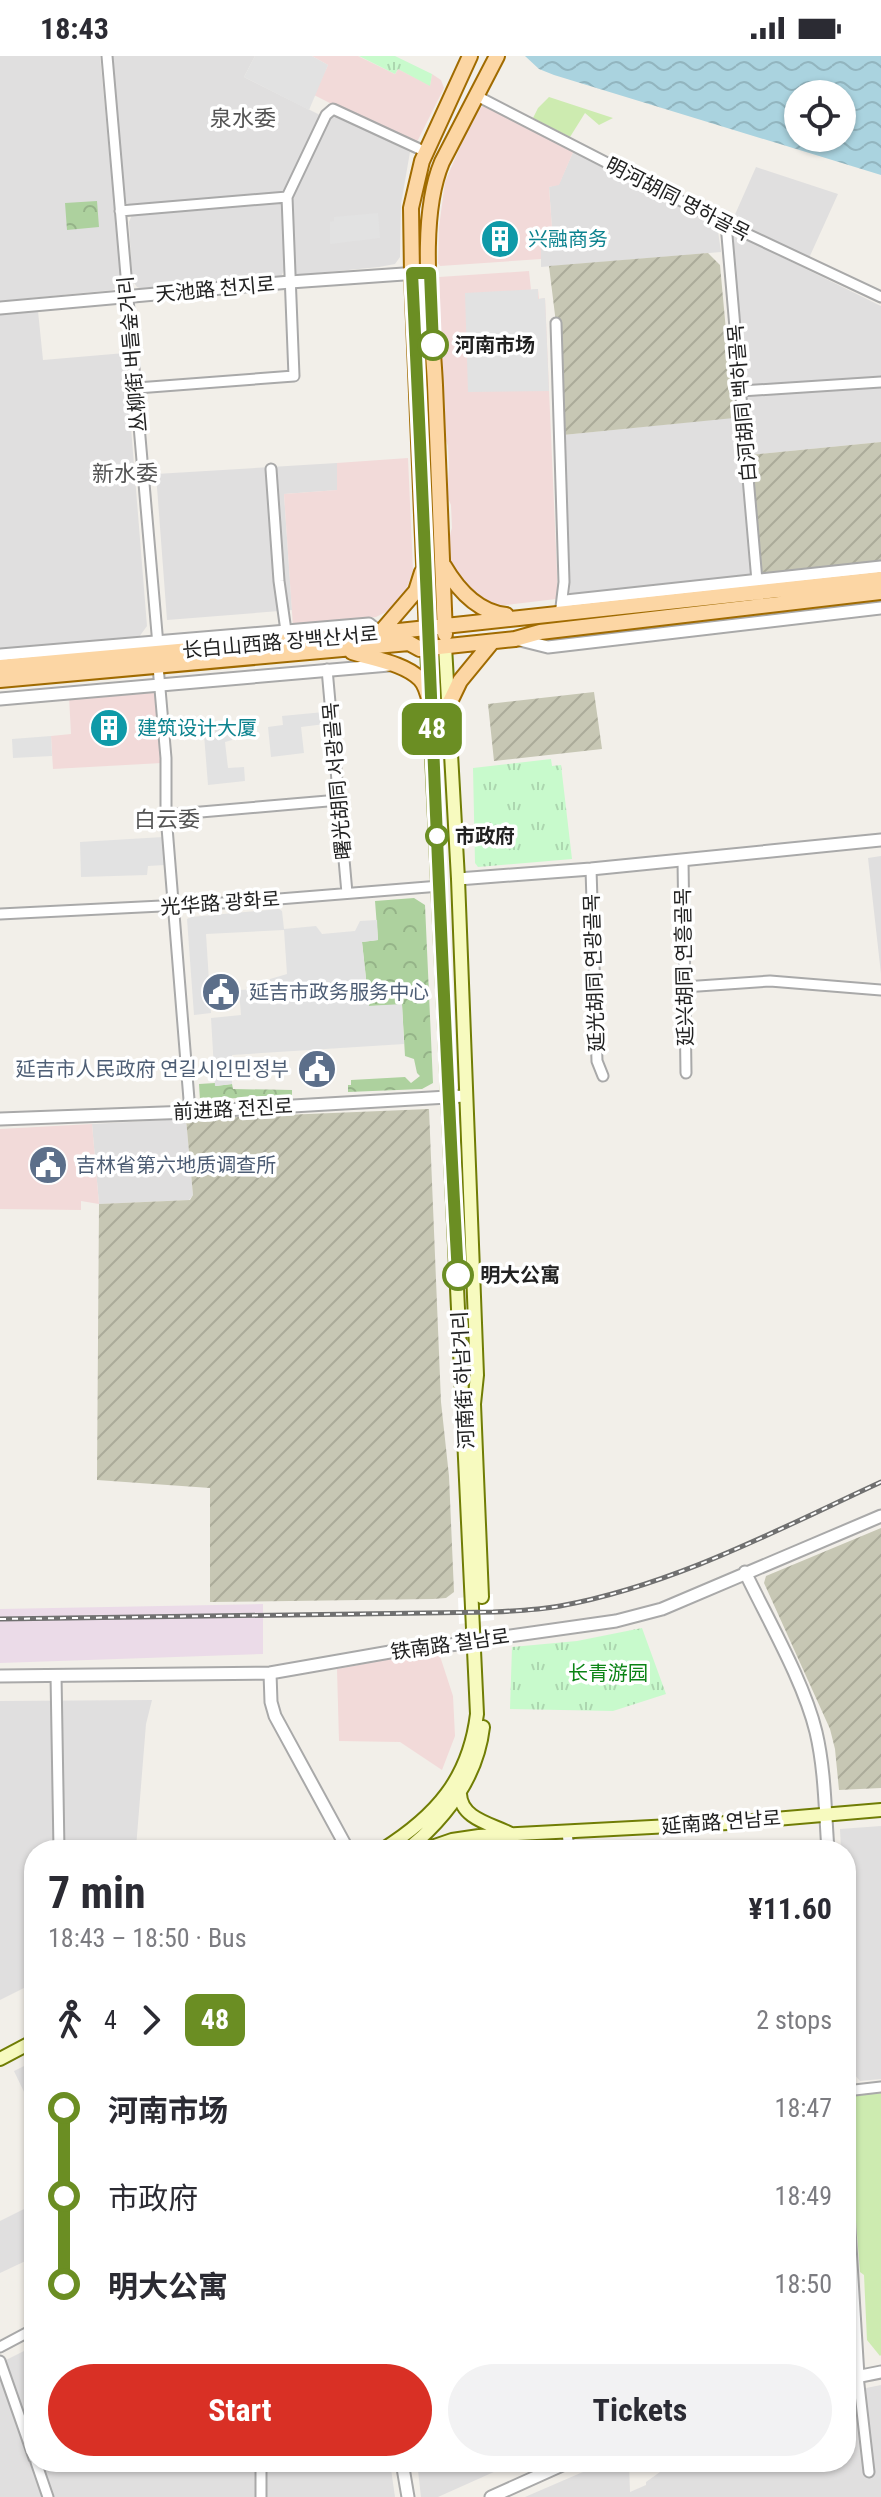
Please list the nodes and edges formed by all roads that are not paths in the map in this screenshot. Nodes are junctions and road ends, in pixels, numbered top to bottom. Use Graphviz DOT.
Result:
graph roads {
  1 [pos="107,56"];
  2 [pos="470,56"];
  3 [pos="497,56"];
  4 [pos="477,96"];
  5 [pos="426,152"];
  6 [pos="287,197"];
  7 [pos="120,211"];
  8 [pos="726,224"];
  9 [pos="412,273"];
  10 [pos="430,273"];
  11 [pos="290,282"];
  12 [pos="128,297"];
  13 [pos="881,297"];
  14 [pos="0,308"];
  15 [pos="556,323"];
  16 [pos="881,382"];
  17 [pos="137,388"];
  18 [pos="741,391"];
  19 [pos="271,469"];
  20 [pos="425,552"];
  21 [pos="443,565"];
  22 [pos="881,567"];
  23 [pos="881,579"];
  24 [pos="757,581"];
  25 [pos="881,592"];
  26 [pos="881,608"];
  27 [pos="561,614"];
  28 [pos="523,618"];
  29 [pos="445,626"];
  30 [pos="427,628"];
  31 [pos="286,631"];
  32 [pos="380,633"];
  33 [pos="515,639"];
  34 [pos="492,642"];
  35 [pos="445,646"];
  36 [pos="427,648"];
  37 [pos="345,649"];
  38 [pos="158,654"];
  39 [pos="0,655"];
  40 [pos="389,665"];
  41 [pos="0,667"];
  42 [pos="327,669"];
  43 [pos="0,680"];
  44 [pos="159,685"];
  45 [pos="0,699"];
  46 [pos="430,703"];
  47 [pos="447,708"];
  48 [pos="339,800"];
  49 [pos="166,815"];
  50 [pos="881,840"];
  51 [pos="683,860"];
  52 [pos="591,869"];
  53 [pos="458,879"];
  54 [pos="440,886"];
  55 [pos="347,893"];
  56 [pos="174,907"];
  57 [pos="0,914"];
  58 [pos="684,987"];
  59 [pos="881,990"];
  60 [pos="686,1073"];
  61 [pos="603,1076"];
  62 [pos="465,1096"];
  63 [pos="448,1097"];
  64 [pos="190,1112"];
  65 [pos="0,1119"];
  66 [pos="455,1232"];
  67 [pos="470,1232"];
  68 [pos="881,1516"];
  69 [pos="745,1572"];
  70 [pos="270,1673"];
  71 [pos="56,1675"];
  72 [pos="0,1676"];
  73 [pos="460,1794"];
  74 [pos="881,1810"];
  75 [pos="826,1814"];
  76 [pos="567,1832"];
  77 [pos="512,1835"];
  78 [pos="59,1840"];
  79 [pos="343,1840"];
  80 [pos="398,1840"];
  81 [pos="419,1840"];
  82 [pos="452,1840"];
  83 [pos="568,1840"];
  84 [pos="827,1840"];
  85 [pos="24,2046"];
  86 [pos="0,2059"];
  87 [pos="881,2087"];
  88 [pos="856,2090"];
  89 [pos="24,2334"];
  90 [pos="0,2347"];
  91 [pos="0,2361"];
  92 [pos="881,2372"];
  93 [pos="856,2376"];
  94 [pos="856,2399"];
  95 [pos="24,2429"];
  96 [pos="39,2472"];
  97 [pos="261,2472"];
  98 [pos="404,2472"];
  99 [pos="547,2472"];
  100 [pos="869,2472"];
  101 [pos="48,2497"];
  102 [pos="261,2497"];
  103 [pos="408,2497"];
  104 [pos="491,2497"];
  1 -- 7 [label="street, 丛柳街 버들숲거리"];
  2 -- 5 [label="main road, 河南街 하남거리"];
  3 -- 4 [label="main road, 河南街 하남거리"];
  4 -- 8 [label="street, 明河胡同 명하골목"];
  4 -- 10 [label="main road, 河南街 하남거리"];
  5 -- 6 [label="street"];
  5 -- 9 [label="main road, 河南街 하남거리"];
  6 -- 7 [label="street"];
  6 -- 11 [label="street"];
  7 -- 12 [label="street, 丛柳街 버들숲거리"];
  8 -- 13 [label="street, 明河胡同 명하골목"];
  8 -- 18 [label="street, 白河胡同 백하골목"];
  9 -- 10 [label="street, 天池路 천지로"];
  9 -- 11 [label="street, 天池路 천지로"];
  9 -- 20 [label="main road, 河南街 하남거리"];
  10 -- 21 [label="main road, 河南街 하남거리"];
  11 -- 12 [label="street, 天池路 천지로"];
  11 -- 17 [label="street"];
  12 -- 14 [label="street, 天池路 천지로"];
  12 -- 17 [label="street, 丛柳街 버들숲거리"];
  15 -- 27 [label="street"];
  16 -- 18 [label="street"];
  17 -- 38 [label="street, 丛柳街 버들숲거리"];
  18 -- 24 [label="street, 白河胡同 백하골목"];
  19 -- 31 [label="street"];
  20 -- 30 [label="main road, 河南街 하남거리"];
  20 -- 32 [label="main road"];
  21 -- 28 [label="main road"];
  21 -- 29 [label="main road, 河南街 하남거리"];
  22 -- 24 [label="street, 长白山西路 장백산서로"];
  23 -- 27 [label="main road, 长白山西路 장백산서로"];
  24 -- 27 [label="street, 长白山西路 장백산서로"];
  25 -- 33 [label="main road, 长白山西路 장백산서로"];
  26 -- 33 [label="street, 长白山西路 장백산서로"];
  27 -- 28 [label="main road, 长白山西路 장백산서로"];
  28 -- 29 [label="main road, 长白山西路 장백산서로"];
  29 -- 30 [label="main road, 长白山西路 장백산서로"];
  29 -- 35 [label="main road, 河南街 하남거리"];
  30 -- 32 [label="main road, 长白山西路 장백산서로"];
  30 -- 36 [label="main road, 河南街 하남거리"];
  31 -- 32 [label="street"];
  31 -- 38 [label="street"];
  32 -- 38 [label="main road, 长白山西路 장백산서로"];
  33 -- 34 [label="main road, 长白山西路 장백산서로"];
  34 -- 35 [label="main road, 长白山西路 장백산서로"];
  34 -- 47 [label="main road"];
  35 -- 36 [label="main road, 长白山西路 장백산서로"];
  35 -- 47 [label="main road, 河南街 하남거리"];
  36 -- 37 [label="main road, 长白山西路 장백산서로"];
  36 -- 46 [label="main road, 河南街 하남거리"];
  37 -- 38 [label="main road, 长白山西路 장백산서로"];
  37 -- 40 [label="main road"];
  38 -- 39 [label="street"];
  38 -- 41 [label="main road, 长白山西路 장백산서로"];
  38 -- 43 [label="main road, 长白山西路 장백산서로"];
  38 -- 44 [label="street, 丛柳街 버들숲거리"];
  40 -- 42 [label="street"];
  40 -- 46 [label="main road"];
  42 -- 44 [label="street"];
  42 -- 48 [label="street, 曙光胡同 서광골목"];
  44 -- 45 [label="street"];
  44 -- 49 [label="street, 丛柳街 버들숲거리"];
  46 -- 54 [label="main road, 河南街 하남거리"];
  47 -- 53 [label="main road, 河南街 하남거리"];
  48 -- 49 [label="street"];
  48 -- 55 [label="street, 曙光胡同 서광골목"];
  49 -- 56 [label="street, 丛柳街 버들숲거리"];
  50 -- 51 [label="street"];
  51 -- 52 [label="street"];
  51 -- 58 [label="street, 延兴胡同 연흥골목"];
  52 -- 53 [label="street"];
  52 -- 61 [label="street, 延光胡同 연광골목"];
  53 -- 62 [label="main road, 河南街 하남거리"];
  54 -- 55 [label="street, 光华路 광화로"];
  54 -- 63 [label="main road, 河南街 하남거리"];
  55 -- 56 [label="street, 光华路 광화로"];
  56 -- 57 [label="street, 光华路 광화로"];
  56 -- 64 [label="street, 丛柳街 버들숲거리"];
  58 -- 59 [label="street"];
  58 -- 60 [label="street, 延兴胡同 연흥골목"];
  62 -- 63 [label="street, 前进路 전진로"];
  62 -- 67 [label="main road, 河南街 하남거리"];
  63 -- 64 [label="street, 前进路 전진로"];
  63 -- 66 [label="main road, 河南街 하남거리"];
  64 -- 65 [label="street, 前进路 전진로"];
  66 -- 67 [label="main road"];
  66 -- 80 [label="main road, 河南街 하남거리"];
  67 -- 73 [label="main road, 河南街 하남거리"];
  68 -- 69 [label="street, 铁南路 철남로"];
  69 -- 70 [label="street, 铁南路 철남로, bridge"];
  69 -- 75 [label="street"];
  70 -- 71 [label="street, 铁南路 철남로"];
  70 -- 79 [label="street"];
  71 -- 72 [label="street, 铁南路 철남로"];
  71 -- 78 [label="street"];
  73 -- 77 [label="main road"];
  73 -- 81 [label="main road"];
  74 -- 75 [label="main road, 延南路 연남로"];
  75 -- 76 [label="main road, 延南路 연남로"];
  75 -- 84 [label="street"];
  76 -- 77 [label="main road, 延南路 연남로"];
  76 -- 83 [label="street"];
  77 -- 82 [label="main road, 延南路 연남로"];
  85 -- 86 [label="main road"];
  87 -- 88 [label="street"];
  89 -- 90 [label="street"];
  91 -- 95 [label="street"];
  92 -- 93 [label="street"];
  94 -- 100 [label="street"];
  96 -- 101 [label="street"];
  97 -- 102 [label="street"];
  98 -- 103 [label="street"];
  99 -- 104 [label="street"];
}
